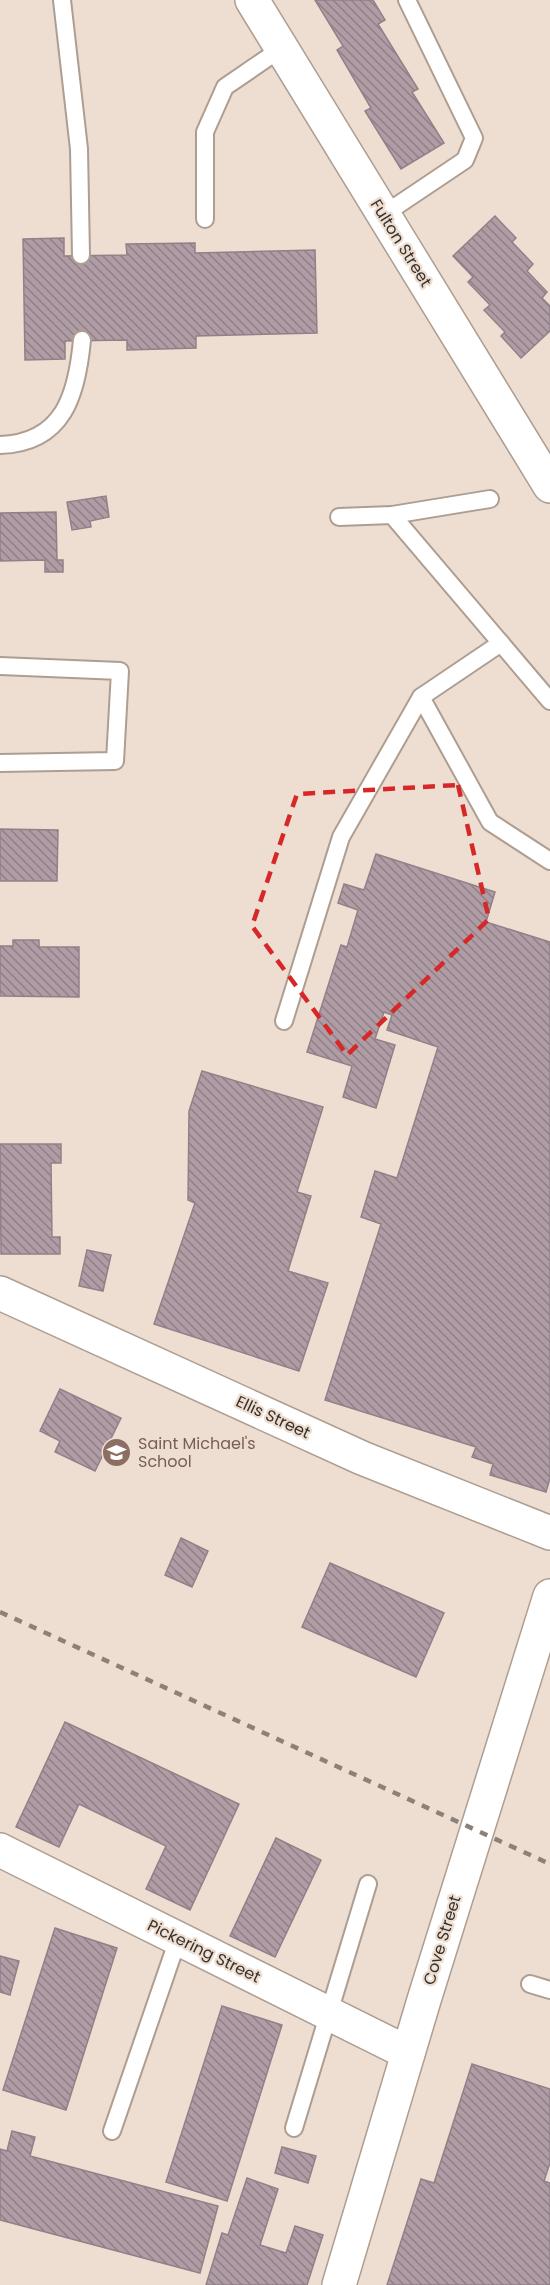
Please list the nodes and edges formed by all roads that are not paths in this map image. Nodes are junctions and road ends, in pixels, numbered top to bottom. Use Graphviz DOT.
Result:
graph roads {
  1 [pos="62,0"];
  2 [pos="252,0"];
  3 [pos="407,0"];
  4 [pos="282,48"];
  5 [pos="383,215"];
  6 [pos="205,219"];
  7 [pos="81,255"];
  8 [pos="82,340"];
  9 [pos="0,445"];
  10 [pos="550,486"];
  11 [pos="490,499"];
  12 [pos="392,515"];
  13 [pos="339,517"];
  14 [pos="501,643"];
  15 [pos="0,666"];
  16 [pos="421,697"];
  17 [pos="550,701"];
  18 [pos="0,763"];
  19 [pos="550,861"];
  20 [pos="284,1021"];
  21 [pos="0,1293"];
  22 [pos="550,1533"];
  23 [pos="550,1596"];
  24 [pos="0,1850"];
  25 [pos="368,1884"];
  26 [pos="178,1939"];
  27 [pos="530,1984"];
  28 [pos="550,1990"];
  29 [pos="328,2011"];
  30 [pos="408,2053"];
  31 [pos="294,2128"];
  32 [pos="112,2131"];
  33 [pos="339,2285"];
  1 -- 7 [label="lane"];
  2 -- 4 [label="street, Fulton Street"];
  3 -- 5 [label="lane"];
  4 -- 5 [label="street, Fulton Street"];
  4 -- 6 [label="lane"];
  5 -- 10 [label="street, Fulton Street"];
  8 -- 9 [label="lane"];
  11 -- 12 [label="lane"];
  12 -- 13 [label="lane"];
  12 -- 14 [label="lane"];
  14 -- 16 [label="lane"];
  14 -- 17 [label="lane"];
  15 -- 18 [label="lane"];
  16 -- 19 [label="lane"];
  16 -- 20 [label="lane"];
  21 -- 22 [label="street, Ellis Street"];
  23 -- 30 [label="street, Cove Street"];
  24 -- 26 [label="street, Pickering Street"];
  25 -- 29 [label="lane"];
  26 -- 29 [label="street, Pickering Street"];
  26 -- 32 [label="lane"];
  27 -- 28 [label="lane"];
  29 -- 30 [label="street, Pickering Street"];
  29 -- 31 [label="lane"];
  30 -- 33 [label="street, Cove Street"];
}
